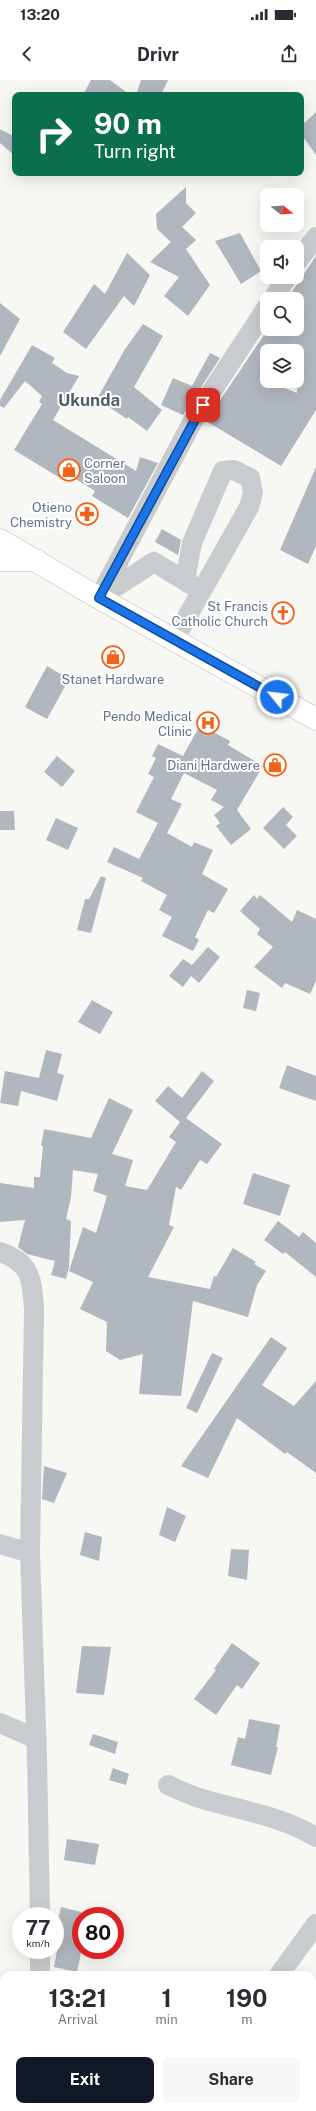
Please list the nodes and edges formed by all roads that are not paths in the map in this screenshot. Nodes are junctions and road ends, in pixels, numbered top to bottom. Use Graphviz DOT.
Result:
graph roads {
  1 [pos="316,237"];
  2 [pos="304,253"];
  3 [pos="260,318"];
  4 [pos="0,540"];
  5 [pos="0,560"];
  6 [pos="36,560"];
  7 [pos="193,586"];
  8 [pos="99,598"];
  9 [pos="174,640"];
  10 [pos="316,719"];
  11 [pos="0,1252"];
  12 [pos="0,1544"];
  13 [pos="30,1553"];
  14 [pos="0,1723"];
  15 [pos="37,1739"];
  16 [pos="168,1785"];
  17 [pos="316,1837"];
  18 [pos="40,1907"];
  19 [pos="316,1924"];
  20 [pos="40,1959"];
  21 [pos="40,1971"];
  22 [pos="282,1971"];
  1 -- 2 [label="street"];
  3 -- 8 [label="street"];
  4 -- 6 [label="main road"];
  5 -- 6 [label="main road"];
  6 -- 8 [label="main road"];
  7 -- 7 [label="street"];
  7 -- 8 [label="street"];
  7 -- 9 [label="street"];
  8 -- 9 [label="main road"];
  9 -- 10 [label="main road"];
  11 -- 13 [label="street"];
  12 -- 13 [label="street"];
  13 -- 15 [label="street"];
  14 -- 15 [label="street"];
  15 -- 18 [label="street"];
  16 -- 17 [label="street"];
  19 -- 22 [label="street"];
  20 -- 21 [label="street"];
}
